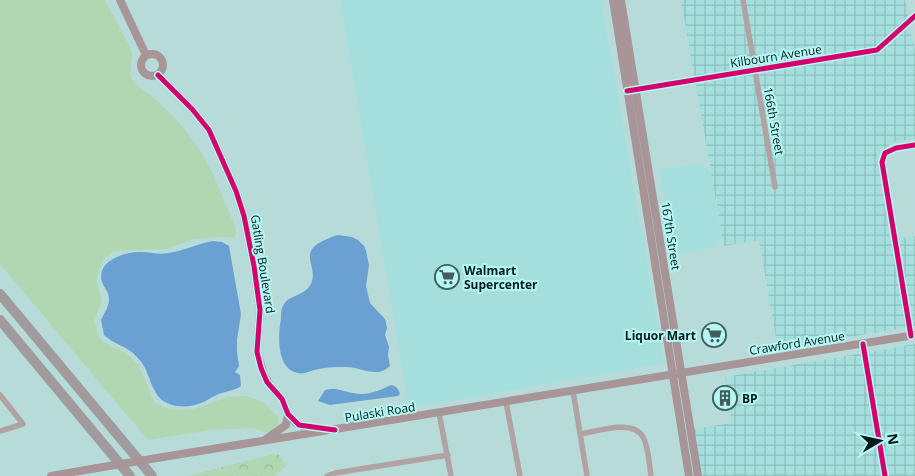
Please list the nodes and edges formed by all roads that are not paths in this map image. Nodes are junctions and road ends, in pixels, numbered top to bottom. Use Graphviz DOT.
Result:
graph roads {
  1 [pos="120,0"];
  2 [pos="613,0"];
  3 [pos="621,0"];
  4 [pos="743,0"];
  5 [pos="915,16"];
  6 [pos="146,55"];
  7 [pos="756,70"];
  8 [pos="158,75"];
  9 [pos="636,90"];
  10 [pos="627,91"];
  11 [pos="915,145"];
  12 [pos="775,186"];
  13 [pos="0,294"];
  14 [pos="0,320"];
  15 [pos="913,336"];
  16 [pos="863,344"];
  17 [pos="682,374"];
  18 [pos="673,375"];
  19 [pos="573,391"];
  20 [pos="0,395"];
  21 [pos="506,402"];
  22 [pos="439,413"];
  23 [pos="288,414"];
  24 [pos="335,430"];
  25 [pos="0,431"];
  26 [pos="581,434"];
  27 [pos="263,441"];
  28 [pos="448,455"];
  29 [pos="51,476"];
  30 [pos="130,476"];
  31 [pos="152,476"];
  32 [pos="327,476"];
  33 [pos="451,476"];
  34 [pos="520,476"];
  35 [pos="588,476"];
  36 [pos="651,476"];
  37 [pos="689,476"];
  38 [pos="698,476"];
  39 [pos="885,476"];
  1 -- 6 [label="main road"];
  2 -- 10 [label="main road, 167th Street"];
  3 -- 9 [label="main road, 167th Street"];
  4 -- 7 [label="street, 166th Street"];
  5 -- 7 [label="street, Kilbourn Avenue"];
  6 -- 8 [label="main road"];
  6 -- 8 [label="main road"];
  7 -- 9 [label="street, Kilbourn Avenue"];
  7 -- 12 [label="street, 166th Street"];
  8 -- 23 [label="main road, Gatling Boulevard"];
  9 -- 10 [label="street, Kilbourn Avenue"];
  9 -- 17 [label="main road, 167th Street"];
  10 -- 18 [label="main road, 167th Street"];
  11 -- 15 [label="street"];
  13 -- 31 [label="highway"];
  14 -- 30 [label="highway"];
  15 -- 16 [label="main road, Crawford Avenue"];
  16 -- 17 [label="main road, Crawford Avenue"];
  16 -- 39 [label="street"];
  17 -- 18 [label="main road, Pulaski Road"];
  17 -- 38 [label="main road, 167th Street"];
  18 -- 19 [label="main road, Pulaski Road"];
  18 -- 37 [label="main road, 167th Street"];
  19 -- 21 [label="main road, Pulaski Road"];
  19 -- 26 [label="street"];
  20 -- 25 [label="street"];
  21 -- 22 [label="main road, Pulaski Road"];
  21 -- 34 [label="street"];
  22 -- 24 [label="main road, Pulaski Road"];
  22 -- 28 [label="street"];
  23 -- 24 [label="main road, Gatling Boulevard"];
  23 -- 27 [label="main road"];
  24 -- 27 [label="main road, Pulaski Road"];
  26 -- 35 [label="street"];
  26 -- 36 [label="street"];
  27 -- 29 [label="main road, Pulaski Road, bridge"];
  28 -- 32 [label="street"];
  28 -- 33 [label="street"];
}
